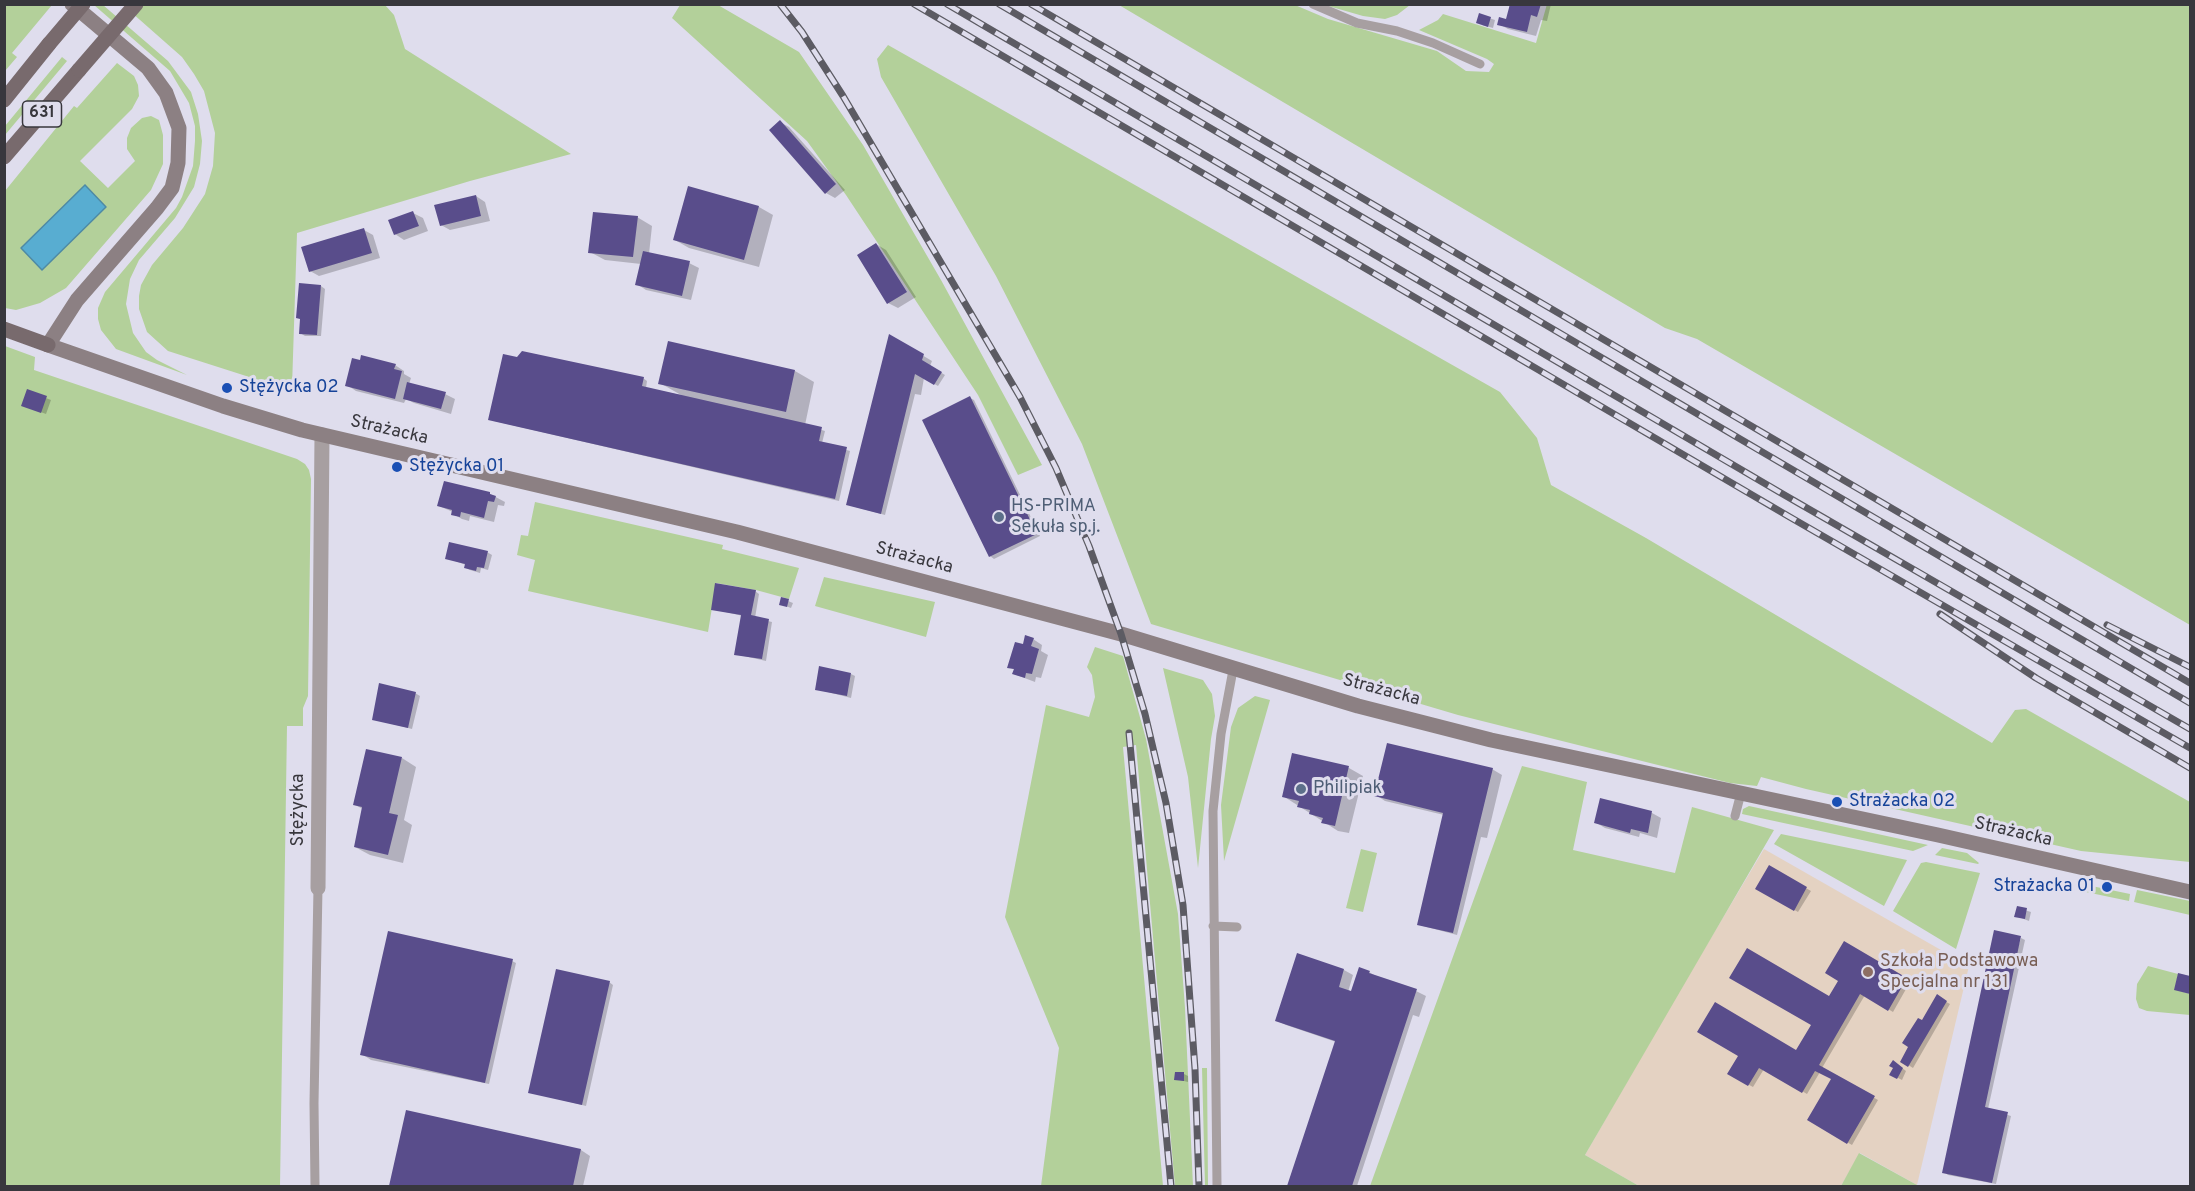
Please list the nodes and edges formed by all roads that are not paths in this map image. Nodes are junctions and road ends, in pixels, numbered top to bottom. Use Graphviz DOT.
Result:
graph roads {
  1 [pos="72,4"];
  2 [pos="83,4"];
  3 [pos="136,4"];
  4 [pos="1313,4"];
  5 [pos="1480,64"];
  6 [pos="4,100"];
  7 [pos="4,157"];
  8 [pos="4,329"];
  9 [pos="48,345"];
  10 [pos="322,435"];
  11 [pos="1233,670"];
  12 [pos="1742,793"];
  13 [pos="1735,816"];
  14 [pos="318,888"];
  15 [pos="2190,892"];
  16 [pos="1213,927"];
  17 [pos="1237,927"];
  18 [pos="315,1186"];
  19 [pos="1217,1186"];
  1 -- 9 [label="main road"];
  2 -- 6 [label="main road, 631, bridge"];
  3 -- 7 [label="main road, 631, bridge"];
  4 -- 5 [label="lane"];
  8 -- 9 [label="main road"];
  9 -- 10 [label="main road, Strażacka"];
  10 -- 11 [label="main road, Strażacka"];
  10 -- 14 [label="street, Stężycka"];
  11 -- 12 [label="main road, Strażacka"];
  11 -- 16 [label="lane"];
  12 -- 13 [label="lane"];
  12 -- 15 [label="main road, Strażacka"];
  14 -- 18 [label="lane, Stężycka"];
  16 -- 17 [label="lane"];
  16 -- 19 [label="lane"];
}
